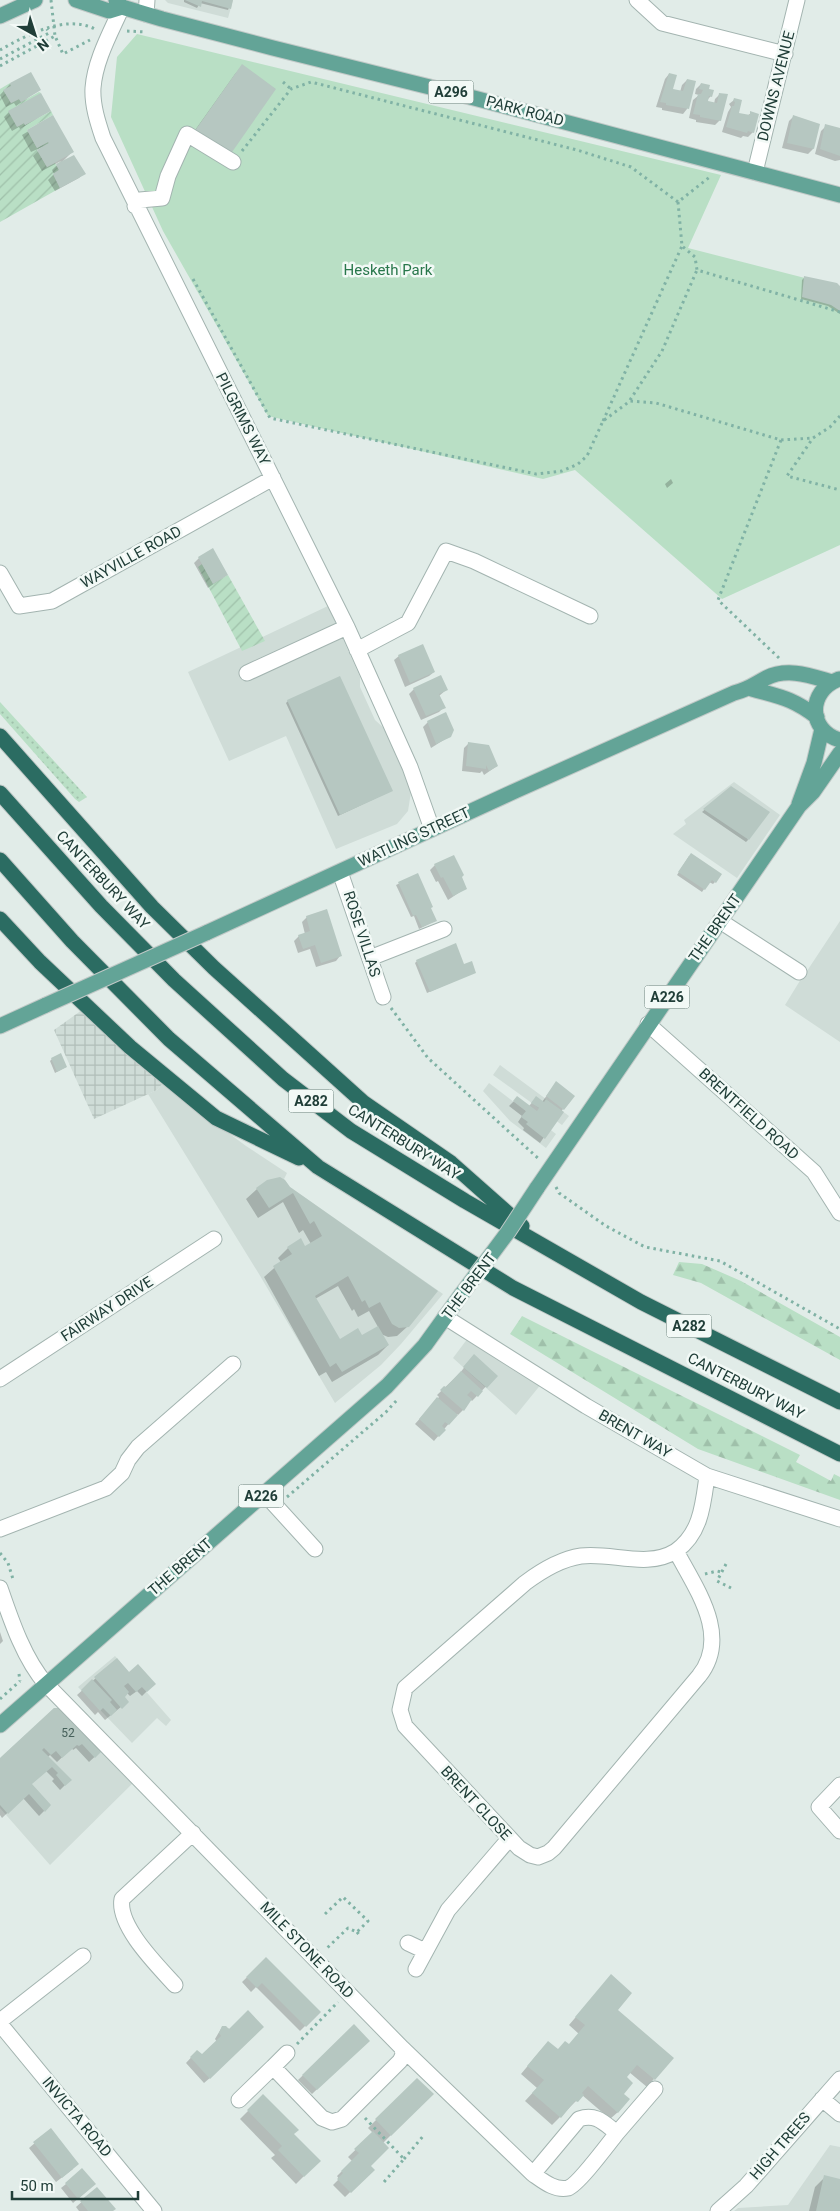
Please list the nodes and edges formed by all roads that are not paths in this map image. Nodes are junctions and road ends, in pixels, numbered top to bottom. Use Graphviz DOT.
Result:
graph roads {
  1 [pos="36,0"];
  2 [pos="76,0"];
  3 [pos="637,0"];
  4 [pos="797,0"];
  5 [pos="119,4"];
  6 [pos="147,7"];
  7 [pos="0,16"];
  8 [pos="785,54"];
  9 [pos="234,162"];
  10 [pos="755,172"];
  11 [pos="840,195"];
  12 [pos="135,206"];
  13 [pos="273,478"];
  14 [pos="0,573"];
  15 [pos="590,616"];
  16 [pos="347,627"];
  17 [pos="358,650"];
  18 [pos="247,673"];
  19 [pos="836,680"];
  20 [pos="752,689"];
  21 [pos="820,723"];
  22 [pos="0,736"];
  23 [pos="840,740"];
  24 [pos="840,753"];
  25 [pos="0,793"];
  26 [pos="799,806"];
  27 [pos="432,829"];
  28 [pos="0,860"];
  29 [pos="340,872"];
  30 [pos="0,919"];
  31 [pos="720,921"];
  32 [pos="444,929"];
  33 [pos="370,958"];
  34 [pos="799,972"];
  35 [pos="383,997"];
  36 [pos="648,1024"];
  37 [pos="0,1026"];
  38 [pos="318,1167"];
  39 [pos="840,1213"];
  40 [pos="214,1239"];
  41 [pos="542,1244"];
  42 [pos="445,1318"];
  43 [pos="233,1364"];
  44 [pos="0,1379"];
  45 [pos="840,1402"];
  46 [pos="840,1454"];
  47 [pos="707,1476"];
  48 [pos="264,1493"];
  49 [pos="840,1519"];
  50 [pos="0,1529"];
  51 [pos="315,1549"];
  52 [pos="676,1551"];
  53 [pos="0,1588"];
  54 [pos="46,1684"];
  55 [pos="0,1724"];
  56 [pos="840,1785"];
  57 [pos="840,1831"];
  58 [pos="193,1833"];
  59 [pos="509,1839"];
  60 [pos="408,1942"];
  61 [pos="425,1950"];
  62 [pos="83,1956"];
  63 [pos="416,1969"];
  64 [pos="175,1985"];
  65 [pos="0,2022"];
  66 [pos="402,2048"];
  67 [pos="287,2053"];
  68 [pos="273,2067"];
  69 [pos="840,2079"];
  70 [pos="656,2089"];
  71 [pos="822,2099"];
  72 [pos="239,2100"];
  73 [pos="840,2114"];
  74 [pos="617,2133"];
  75 [pos="533,2174"];
  76 [pos="154,2211"];
  77 [pos="718,2211"];
  1 -- 7 [label="main road"];
  2 -- 5 [label="main road, PARK ROAD / A296"];
  3 -- 8 [label="street"];
  4 -- 8 [label="street, DOWNS AVENUE"];
  5 -- 6 [label="main road, PARK ROAD / A296"];
  5 -- 12 [label="street, PILGRIMS WAY"];
  6 -- 10 [label="main road, PARK ROAD / A296"];
  8 -- 10 [label="street, DOWNS AVENUE"];
  9 -- 12 [label="street"];
  10 -- 11 [label="main road, PARK ROAD / A296"];
  12 -- 13 [label="street, PILGRIMS WAY"];
  13 -- 14 [label="street, WAYVILLE ROAD"];
  13 -- 16 [label="street, PILGRIMS WAY"];
  15 -- 17 [label="street"];
  16 -- 17 [label="street, PILGRIMS WAY"];
  16 -- 18 [label="street"];
  17 -- 27 [label="street, PILGRIMS WAY"];
  19 -- 20 [label="main road, WATLING STREET"];
  19 -- 21 [label="main road, THE BRENT"];
  20 -- 21 [label="main road"];
  20 -- 27 [label="main road, WATLING STREET"];
  21 -- 23 [label="main road"];
  21 -- 26 [label="main road, THE BRENT / A226"];
  22 -- 41 [label="highway"];
  24 -- 26 [label="main road, THE BRENT"];
  25 -- 41 [label="highway, CANTERBURY WAY / A282"];
  26 -- 31 [label="main road, THE BRENT / A226"];
  27 -- 29 [label="main road, WATLING STREET"];
  28 -- 38 [label="highway, CANTERBURY WAY / A282"];
  29 -- 33 [label="street, ROSE VILLAS"];
  29 -- 37 [label="main road, WATLING STREET, bridge"];
  30 -- 38 [label="highway"];
  31 -- 34 [label="street"];
  31 -- 36 [label="main road, THE BRENT / A226"];
  32 -- 33 [label="street"];
  33 -- 35 [label="street, ROSE VILLAS"];
  36 -- 39 [label="street, BRENTFIELD ROAD"];
  36 -- 42 [label="main road, THE BRENT / A226, bridge"];
  38 -- 46 [label="highway, CANTERBURY WAY / A282"];
  40 -- 44 [label="street, FAIRWAY DRIVE"];
  41 -- 45 [label="highway, CANTERBURY WAY / A282"];
  42 -- 47 [label="street, BRENT WAY"];
  42 -- 48 [label="main road, THE BRENT / A226"];
  43 -- 50 [label="street"];
  47 -- 49 [label="street, BRENT WAY"];
  47 -- 52 [label="street"];
  48 -- 51 [label="street"];
  48 -- 54 [label="main road, THE BRENT / A226"];
  52 -- 59 [label="street, BRENT CLOSE"];
  52 -- 59 [label="street, BRENT CLOSE"];
  53 -- 54 [label="street, MILE STONE ROAD"];
  54 -- 55 [label="main road, A226"];
  54 -- 58 [label="street, MILE STONE ROAD"];
  56 -- 57 [label="street"];
  58 -- 64 [label="street"];
  58 -- 66 [label="street, MILE STONE ROAD"];
  59 -- 61 [label="street"];
  60 -- 61 [label="street"];
  61 -- 63 [label="street"];
  62 -- 65 [label="street"];
  65 -- 76 [label="street, INVICTA ROAD"];
  66 -- 68 [label="street"];
  66 -- 75 [label="street, MILE STONE ROAD"];
  67 -- 68 [label="street"];
  68 -- 72 [label="street"];
  69 -- 71 [label="street, HIGH TREES"];
  70 -- 74 [label="street, MILE STONE ROAD"];
  71 -- 73 [label="street"];
  71 -- 77 [label="street, HIGH TREES"];
  74 -- 75 [label="street, MILE STONE ROAD"];
  74 -- 75 [label="street"];
}
